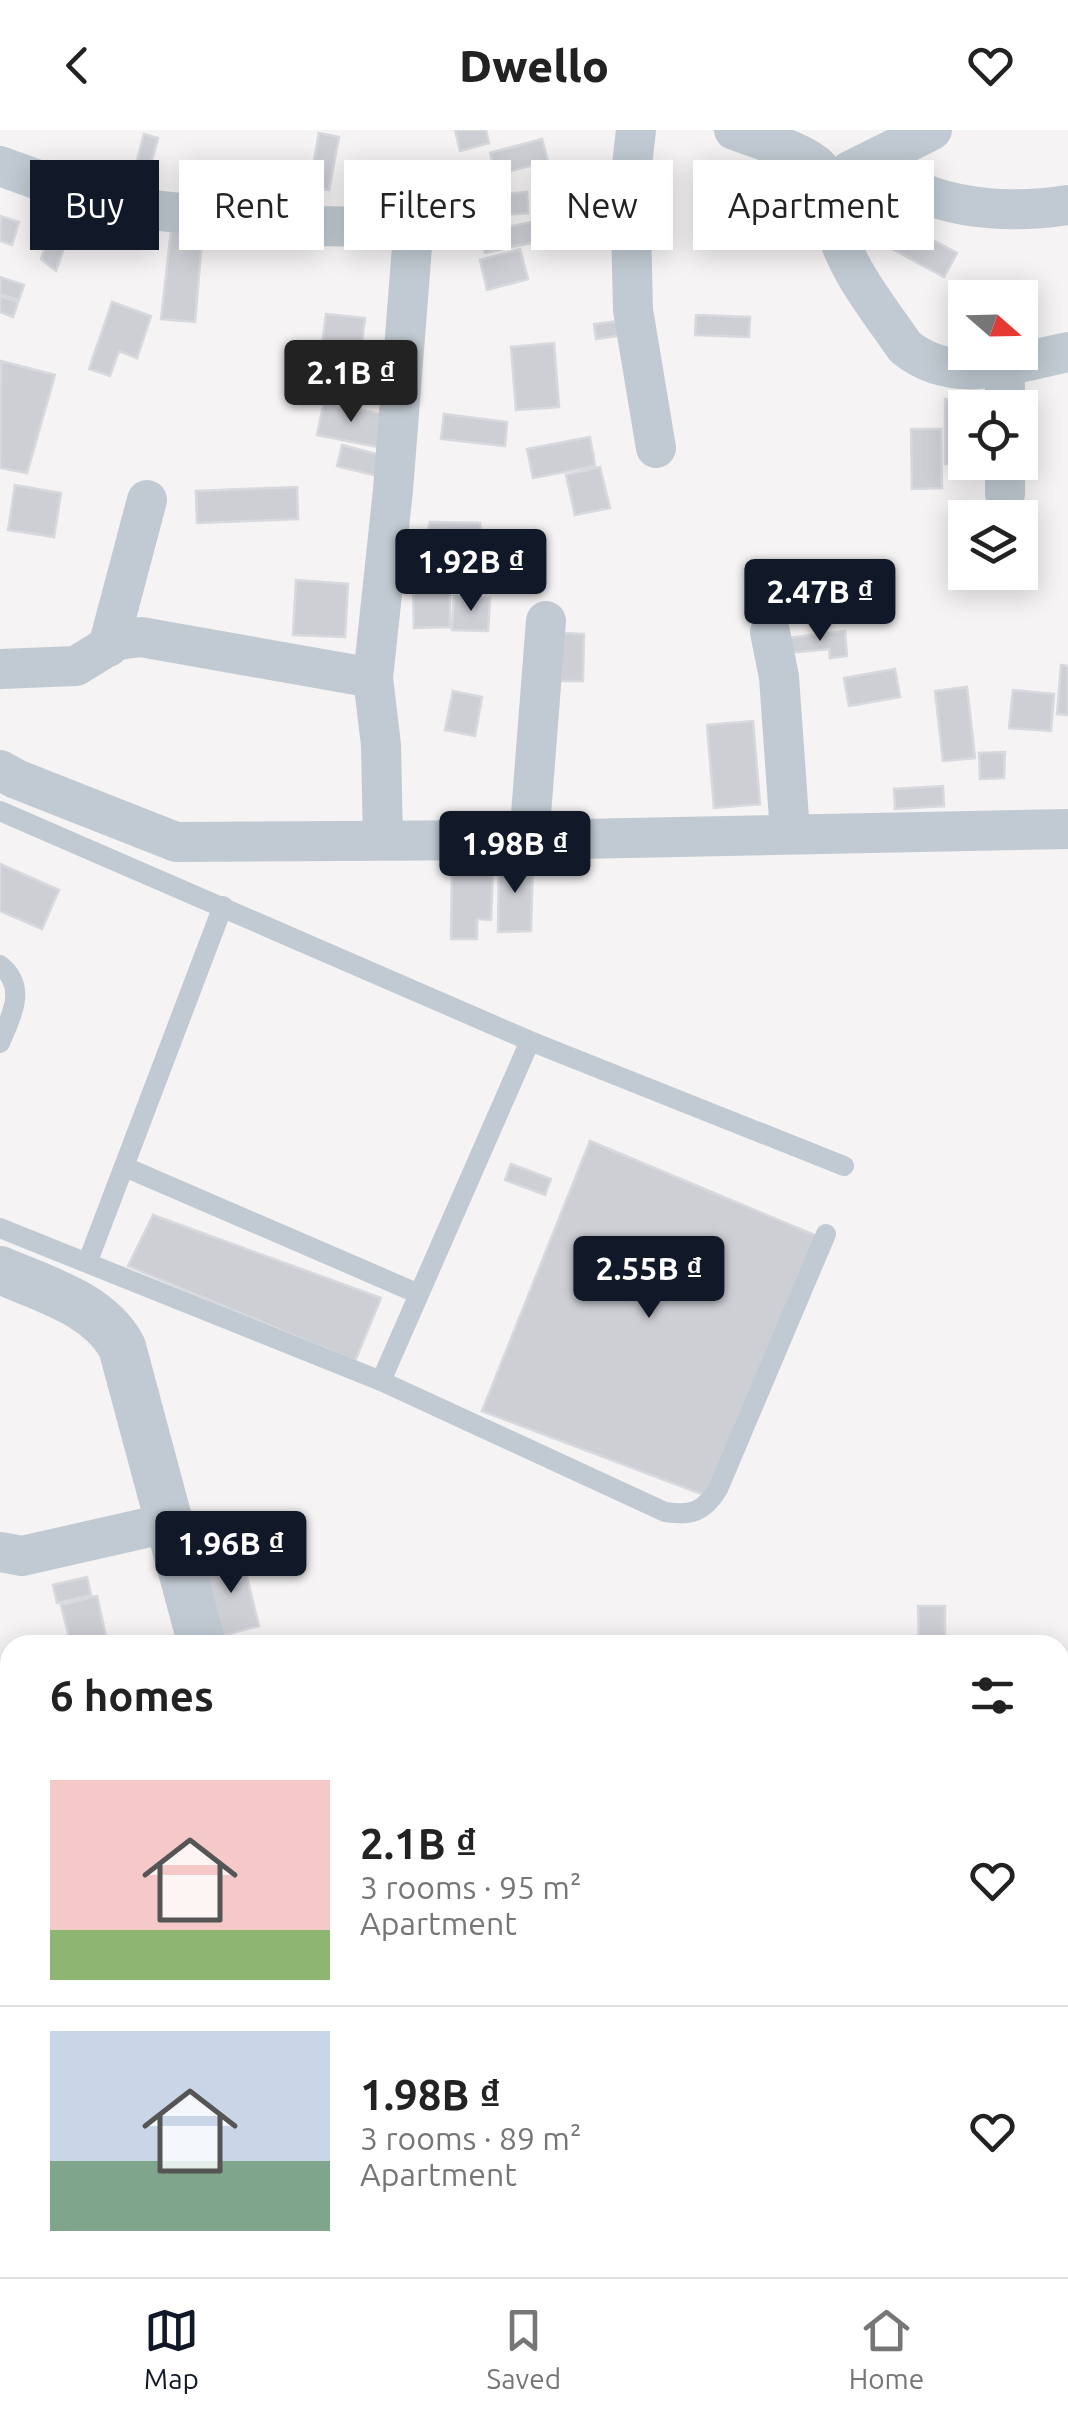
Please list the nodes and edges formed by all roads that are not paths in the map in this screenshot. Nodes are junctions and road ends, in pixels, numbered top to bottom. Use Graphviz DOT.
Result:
graph roads {
  1 [pos="636,130"];
  2 [pos="734,130"];
  3 [pos="930,130"];
  4 [pos="809,160"];
  5 [pos="873,160"];
  6 [pos="0,166"];
  7 [pos="934,196"];
  8 [pos="1068,205"];
  9 [pos="843,250"];
  10 [pos="1068,352"];
  11 [pos="1038,358"];
  12 [pos="948,369"];
  13 [pos="953,370"];
  14 [pos="982,370"];
  15 [pos="656,448"];
  16 [pos="147,500"];
  17 [pos="546,621"];
  18 [pos="770,632"];
  19 [pos="108,647"];
  20 [pos="0,669"];
  21 [pos="373,678"];
  22 [pos="0,770"];
  23 [pos="0,811"];
  24 [pos="1068,829"];
  25 [pos="790,833"];
  26 [pos="383,840"];
  27 [pos="529,840"];
  28 [pos="223,906"];
  29 [pos="0,966"];
  30 [pos="530,1042"];
  31 [pos="0,1043"];
  32 [pos="844,1166"];
  33 [pos="124,1167"];
  34 [pos="0,1228"];
  35 [pos="826,1234"];
  36 [pos="88,1262"];
  37 [pos="0,1270"];
  38 [pos="419,1294"];
  39 [pos="381,1381"];
  40 [pos="172,1522"];
  41 [pos="0,1552"];
  42 [pos="200,1635"];
  1 -- 15 [label="street"];
  2 -- 4 [label="street"];
  3 -- 5 [label="street"];
  6 -- 21 [label="street"];
  7 -- 8 [label="street"];
  9 -- 12 [label="street"];
  10 -- 11 [label="street"];
  13 -- 14 [label="street"];
  16 -- 19 [label="street"];
  17 -- 27 [label="street"];
  18 -- 25 [label="street"];
  19 -- 20 [label="street"];
  19 -- 21 [label="street"];
  21 -- 26 [label="street"];
  22 -- 26 [label="street"];
  23 -- 28 [label="lane"];
  24 -- 25 [label="street"];
  25 -- 27 [label="street"];
  26 -- 27 [label="street"];
  28 -- 30 [label="lane"];
  28 -- 33 [label="lane"];
  29 -- 31 [label="lane"];
  30 -- 32 [label="lane"];
  30 -- 38 [label="lane"];
  33 -- 36 [label="lane"];
  33 -- 38 [label="lane"];
  34 -- 36 [label="lane"];
  35 -- 39 [label="lane"];
  36 -- 39 [label="lane"];
  37 -- 40 [label="street"];
  38 -- 39 [label="lane"];
  40 -- 41 [label="street"];
  40 -- 42 [label="street"];
}
